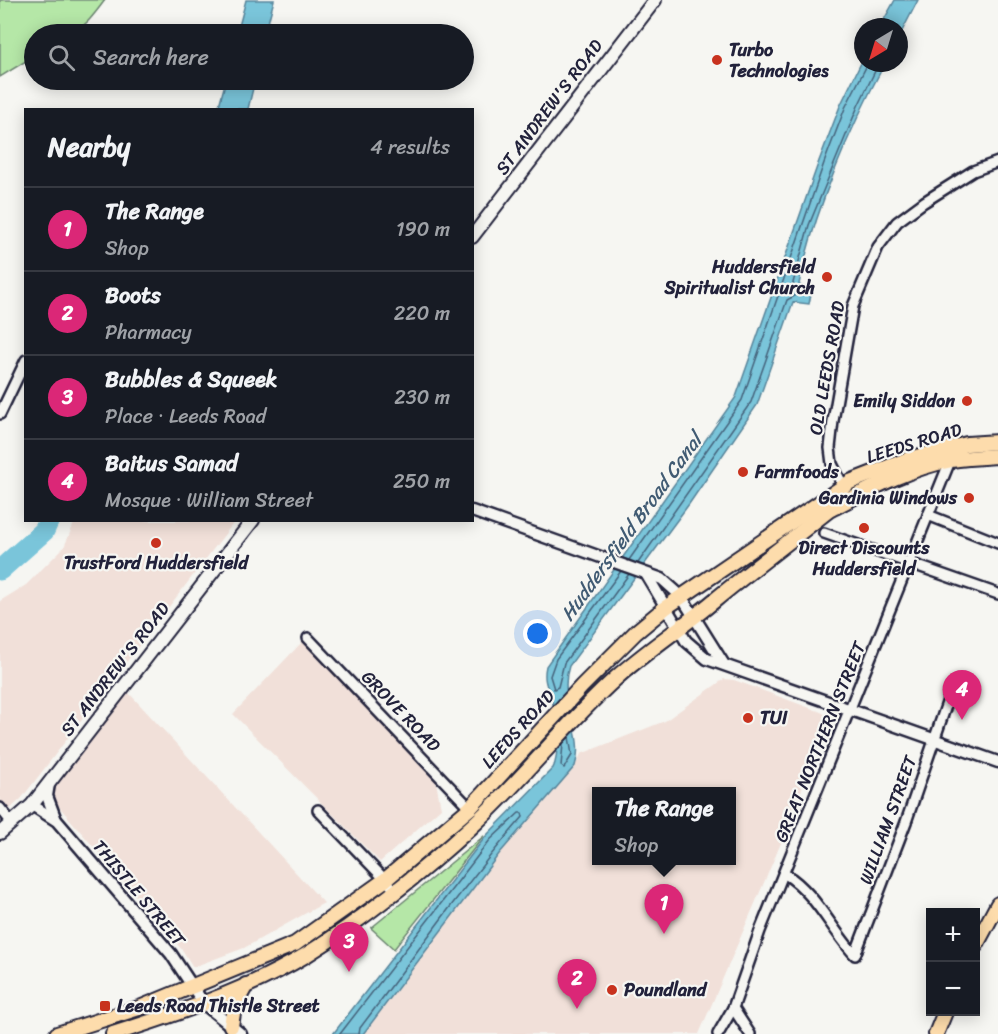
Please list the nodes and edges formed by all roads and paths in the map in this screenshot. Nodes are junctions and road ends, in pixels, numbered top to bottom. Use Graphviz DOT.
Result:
graph roads {
  1 [pos="655,0"];
  2 [pos="998,162"];
  3 [pos="474,234"];
  4 [pos="24,364"];
  5 [pos="0,414"];
  6 [pos="998,442"];
  7 [pos="998,456"];
  8 [pos="950,460"];
  9 [pos="842,486"];
  10 [pos="853,497"];
  11 [pos="474,513"];
  12 [pos="928,515"];
  13 [pos="251,522"];
  14 [pos="824,533"];
  15 [pos="998,543"];
  16 [pos="909,563"];
  17 [pos="646,574"];
  18 [pos="998,594"];
  19 [pos="681,596"];
  20 [pos="665,608"];
  21 [pos="693,617"];
  22 [pos="677,629"];
  23 [pos="309,638"];
  24 [pos="723,663"];
  25 [pos="949,697"];
  26 [pos="851,709"];
  27 [pos="934,739"];
  28 [pos="998,762"];
  29 [pos="50,781"];
  30 [pos="32,805"];
  31 [pos="0,808"];
  32 [pos="470,808"];
  33 [pos="318,810"];
  34 [pos="57,821"];
  35 [pos="12,823"];
  36 [pos="0,833"];
  37 [pos="785,874"];
  38 [pos="390,885"];
  39 [pos="998,904"];
  40 [pos="998,912"];
  41 [pos="987,926"];
  42 [pos="980,937"];
  43 [pos="246,985"];
  44 [pos="191,988"];
  45 [pos="204,1004"];
  46 [pos="733,1008"];
  47 [pos="943,1016"];
  48 [pos="151,1022"];
  49 [pos="236,1030"];
  50 [pos="57,1034"];
  51 [pos="113,1034"];
  52 [pos="141,1034"];
  53 [pos="718,1034"];
  54 [pos="750,1034"];
  55 [pos="936,1034"];
  1 -- 3 [label="main road, ST ANDREW'S ROAD"];
  2 -- 9 [label="street, OLD LEEDS ROAD"];
  4 -- 5 [label="street"];
  6 -- 9 [label="main road, LEEDS ROAD"];
  7 -- 8 [label="main road, LEEDS ROAD"];
  8 -- 10 [label="main road, LEEDS ROAD"];
  8 -- 12 [label="street, GREAT NORTHERN STREET"];
  9 -- 10 [label="street, OLD LEEDS ROAD"];
  9 -- 19 [label="main road, LEEDS ROAD"];
  10 -- 21 [label="main road, LEEDS ROAD"];
  11 -- 17 [label="street"];
  12 -- 15 [label="street"];
  12 -- 16 [label="street, GREAT NORTHERN STREET"];
  13 -- 29 [label="main road, ST ANDREW'S ROAD"];
  14 -- 16 [label="street"];
  16 -- 18 [label="street"];
  16 -- 26 [label="street, GREAT NORTHERN STREET"];
  17 -- 19 [label="street"];
  17 -- 20 [label="street"];
  19 -- 20 [label="main road, LEEDS ROAD"];
  19 -- 21 [label="street"];
  20 -- 22 [label="street"];
  20 -- 32 [label="main road, LEEDS ROAD"];
  21 -- 22 [label="main road, LEEDS ROAD"];
  21 -- 24 [label="street"];
  22 -- 24 [label="street"];
  22 -- 38 [label="main road, LEEDS ROAD"];
  23 -- 32 [label="street, GROVE ROAD"];
  24 -- 26 [label="street"];
  25 -- 27 [label="street, WILLIAM STREET"];
  26 -- 27 [label="street"];
  26 -- 37 [label="street, GREAT NORTHERN STREET"];
  27 -- 28 [label="street"];
  27 -- 37 [label="street, WILLIAM STREET"];
  29 -- 30 [label="main road, ST ANDREW'S ROAD"];
  29 -- 34 [label="street, THISTLE STREET"];
  30 -- 34 [label="street, THISTLE STREET"];
  30 -- 35 [label="main road, ST ANDREW'S ROAD"];
  31 -- 35 [label="street"];
  32 -- 38 [label="main road, LEEDS ROAD"];
  33 -- 38 [label="street"];
  34 -- 44 [label="street, THISTLE STREET"];
  35 -- 36 [label="main road, ST ANDREW'S ROAD"];
  37 -- 46 [label="street, GREAT NORTHERN STREET"];
  38 -- 43 [label="main road, LEEDS ROAD"];
  38 -- 44 [label="main road, LEEDS ROAD"];
  39 -- 41 [label="main road"];
  40 -- 41 [label="main road"];
  41 -- 42 [label="main road"];
  43 -- 45 [label="main road, LEEDS ROAD"];
  43 -- 49 [label="main road"];
  44 -- 45 [label="street, THISTLE STREET"];
  44 -- 50 [label="main road, LEEDS ROAD"];
  45 -- 48 [label="main road, LEEDS ROAD"];
  45 -- 49 [label="street, THISTLE STREET"];
  46 -- 53 [label="street, GREAT NORTHERN STREET"];
  46 -- 54 [label="street"];
  47 -- 55 [label="main road"];
  48 -- 51 [label="main road, LEEDS ROAD"];
  48 -- 52 [label="street"];
}
